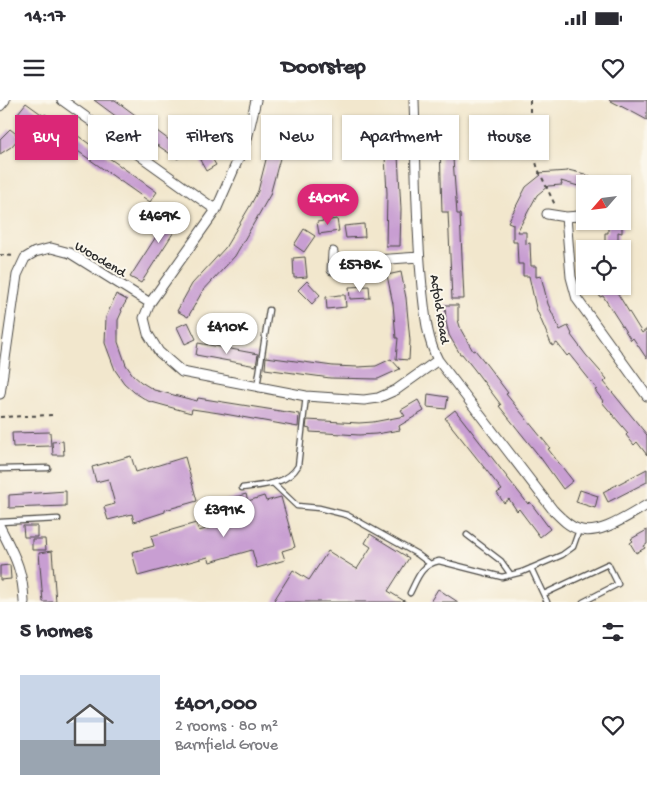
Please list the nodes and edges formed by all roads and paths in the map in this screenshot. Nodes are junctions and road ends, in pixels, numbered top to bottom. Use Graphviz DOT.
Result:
graph roads {
  1 [pos="5,100"];
  2 [pos="62,100"];
  3 [pos="256,100"];
  4 [pos="414,100"];
  5 [pos="530,100"];
  6 [pos="0,106"];
  7 [pos="216,210"];
  8 [pos="547,214"];
  9 [pos="576,216"];
  10 [pos="563,217"];
  11 [pos="333,252"];
  12 [pos="0,255"];
  13 [pos="419,257"];
  14 [pos="25,258"];
  15 [pos="150,303"];
  16 [pos="270,310"];
  17 [pos="438,360"];
  18 [pos="257,387"];
  19 [pos="0,394"];
  20 [pos="306,396"];
  21 [pos="647,396"];
  22 [pos="53,415"];
  23 [pos="0,417"];
  24 [pos="48,468"];
  25 [pos="0,469"];
  26 [pos="274,484"];
  27 [pos="242,488"];
  28 [pos="647,505"];
  29 [pos="58,519"];
  30 [pos="0,522"];
  31 [pos="0,526"];
  32 [pos="579,530"];
  33 [pos="468,535"];
  34 [pos="429,563"];
  35 [pos="531,568"];
  36 [pos="511,575"];
  37 [pos="410,593"];
  38 [pos="544,594"];
  39 [pos="24,602"];
  40 [pos="547,602"];
  41 [pos="583,602"];
  1 -- 6 [label="street"];
  2 -- 7 [label="street"];
  3 -- 7 [label="street"];
  4 -- 13 [label="street, Acfold Road"];
  5 -- 10 [label="path"];
  7 -- 15 [label="street"];
  8 -- 10 [label="street"];
  9 -- 10 [label="street"];
  10 -- 21 [label="street"];
  11 -- 13 [label="street"];
  12 -- 14 [label="path"];
  13 -- 17 [label="street, Acfold Road"];
  14 -- 15 [label="street, Woodend"];
  14 -- 19 [label="street"];
  15 -- 18 [label="street"];
  16 -- 18 [label="lane"];
  17 -- 20 [label="street"];
  17 -- 32 [label="street, Acfold Road"];
  18 -- 20 [label="street"];
  20 -- 26 [label="lane"];
  22 -- 23 [label="path"];
  24 -- 25 [label="lane"];
  26 -- 27 [label="lane"];
  26 -- 34 [label="lane"];
  28 -- 32 [label="street"];
  29 -- 30 [label="lane"];
  31 -- 39 [label="street"];
  32 -- 35 [label="lane"];
  33 -- 36 [label="lane"];
  34 -- 36 [label="lane"];
  34 -- 37 [label="lane"];
  35 -- 36 [label="lane"];
  35 -- 38 [label="lane"];
  38 -- 40 [label="lane"];
  38 -- 41 [label="lane"];
}
